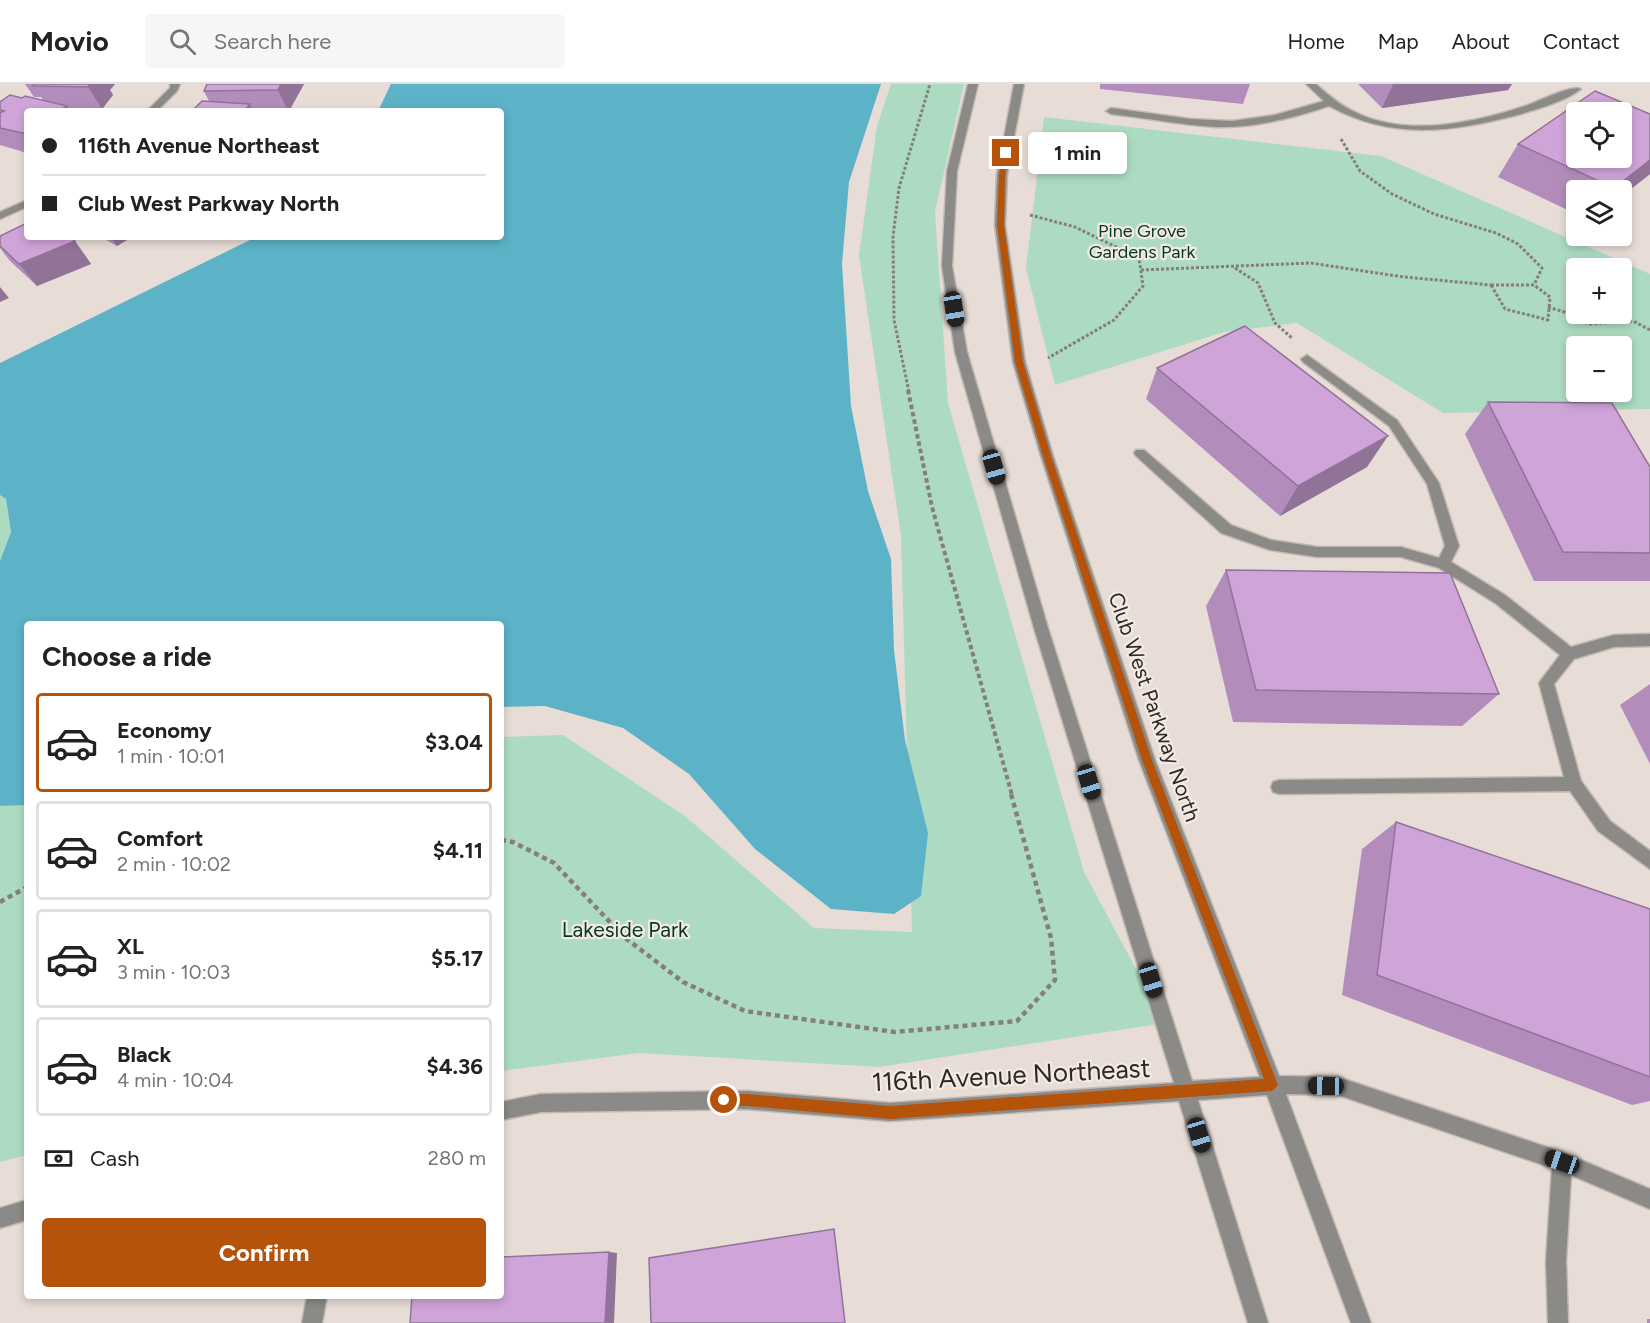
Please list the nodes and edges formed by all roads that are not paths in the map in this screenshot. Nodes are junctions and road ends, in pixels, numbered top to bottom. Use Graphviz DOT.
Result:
graph roads {
  1 [pos="175,84"];
  2 [pos="973,84"];
  3 [pos="1019,84"];
  4 [pos="1311,84"];
  5 [pos="1572,86"];
  6 [pos="1587,94"];
  7 [pos="1331,102"];
  8 [pos="155,108"];
  9 [pos="1111,111"];
  10 [pos="24,204"];
  11 [pos="0,216"];
  12 [pos="1307,359"];
  13 [pos="1140,453"];
  14 [pos="1443,564"];
  15 [pos="1650,640"];
  16 [pos="1569,654"];
  17 [pos="1574,784"];
  18 [pos="1279,787"];
  19 [pos="1650,861"];
  20 [pos="1272,1085"];
  21 [pos="1186,1093"];
  22 [pos="504,1110"];
  23 [pos="1562,1162"];
  24 [pos="1650,1199"];
  25 [pos="24,1211"];
  26 [pos="0,1218"];
  27 [pos="316,1299"];
  28 [pos="312,1323"];
  29 [pos="1258,1323"];
  30 [pos="1361,1323"];
  31 [pos="1558,1323"];
  1 -- 8 [label="street"];
  2 -- 21 [label="street"];
  3 -- 20 [label="street, Club West Parkway North"];
  4 -- 7 [label="street"];
  5 -- 6 [label="street"];
  5 -- 7 [label="street"];
  7 -- 9 [label="street"];
  10 -- 11 [label="street"];
  12 -- 14 [label="street"];
  13 -- 14 [label="street"];
  14 -- 16 [label="street"];
  15 -- 16 [label="street"];
  16 -- 17 [label="street"];
  17 -- 18 [label="street"];
  17 -- 19 [label="street"];
  20 -- 21 [label="street, 116th Avenue Northeast"];
  20 -- 23 [label="street, 116th Avenue Northeast"];
  20 -- 30 [label="street, Club West Parkway North"];
  21 -- 22 [label="street, 116th Avenue Northeast"];
  21 -- 29 [label="street"];
  23 -- 24 [label="street, 116th Avenue Northeast"];
  23 -- 31 [label="street"];
  25 -- 26 [label="street"];
  27 -- 28 [label="street"];
}
